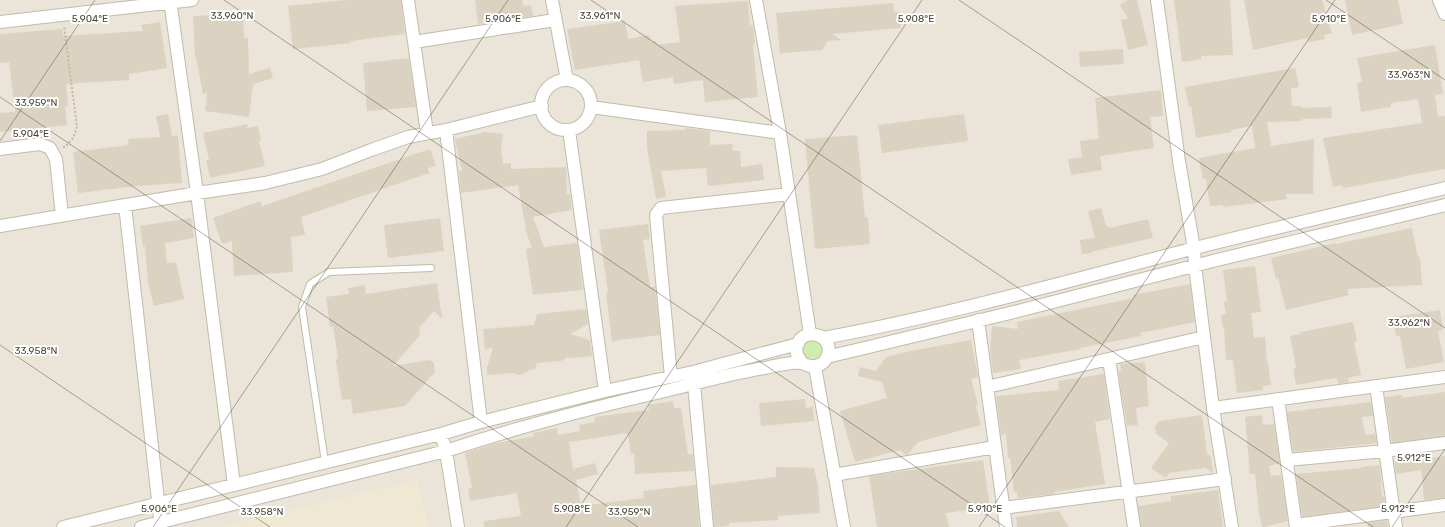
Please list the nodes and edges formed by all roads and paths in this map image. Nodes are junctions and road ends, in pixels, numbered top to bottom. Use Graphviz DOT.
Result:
graph roads {
  1 [pos="192,0"];
  2 [pos="408,0"];
  3 [pos="552,0"];
  4 [pos="756,0"];
  5 [pos="1157,0"];
  6 [pos="1439,0"];
  7 [pos="171,1"];
  8 [pos="1445,14"];
  9 [pos="62,15"];
  10 [pos="556,20"];
  11 [pos="0,22"];
  12 [pos="414,42"];
  13 [pos="567,80"];
  14 [pos="542,106"];
  15 [pos="591,107"];
  16 [pos="446,130"];
  17 [pos="569,130"];
  18 [pos="780,133"];
  19 [pos="427,134"];
  20 [pos="50,148"];
  21 [pos="0,149"];
  22 [pos="1445,188"];
  23 [pos="197,193"];
  24 [pos="789,194"];
  25 [pos="125,205"];
  26 [pos="1445,205"];
  27 [pos="62,216"];
  28 [pos="0,226"];
  29 [pos="1194,249"];
  30 [pos="1195,266"];
  31 [pos="431,268"];
  32 [pos="978,320"];
  33 [pos="810,334"];
  34 [pos="1204,337"];
  35 [pos="823,338"];
  36 [pos="798,344"];
  37 [pos="827,357"];
  38 [pos="1109,359"];
  39 [pos="802,363"];
  40 [pos="815,367"];
  41 [pos="671,377"];
  42 [pos="1445,377"];
  43 [pos="694,384"];
  44 [pos="1376,386"];
  45 [pos="987,387"];
  46 [pos="605,391"];
  47 [pos="1278,399"];
  48 [pos="1214,408"];
  49 [pos="481,422"];
  50 [pos="441,434"];
  51 [pos="1445,442"];
  52 [pos="995,447"];
  53 [pos="446,451"];
  54 [pos="1385,451"];
  55 [pos="1287,460"];
  56 [pos="325,462"];
  57 [pos="834,475"];
  58 [pos="1225,479"];
  59 [pos="234,485"];
  60 [pos="1130,492"];
  61 [pos="157,504"];
  62 [pos="1445,505"];
  63 [pos="1003,508"];
  64 [pos="1394,512"];
  65 [pos="1296,526"];
  66 [pos="63,527"];
  67 [pos="141,527"];
  68 [pos="161,527"];
  69 [pos="458,527"];
  70 [pos="707,527"];
  71 [pos="844,527"];
  72 [pos="1006,527"];
  73 [pos="1134,527"];
  74 [pos="1232,527"];
  75 [pos="1396,527"];
  1 -- 7 [label="street"];
  2 -- 12 [label="street"];
  3 -- 10 [label="street"];
  4 -- 18 [label="street"];
  5 -- 29 [label="street"];
  6 -- 8 [label="street"];
  7 -- 9 [label="street"];
  7 -- 23 [label="street"];
  9 -- 11 [label="street"];
  9 -- 20 [label="path"];
  10 -- 12 [label="street"];
  10 -- 13 [label="street"];
  12 -- 19 [label="street"];
  13 -- 14 [label="street"];
  13 -- 15 [label="street"];
  14 -- 16 [label="street"];
  14 -- 17 [label="street"];
  15 -- 17 [label="street"];
  15 -- 18 [label="street"];
  16 -- 19 [label="street"];
  16 -- 49 [label="street"];
  17 -- 46 [label="street"];
  18 -- 24 [label="street"];
  19 -- 23 [label="street"];
  20 -- 21 [label="street"];
  20 -- 27 [label="street"];
  22 -- 29 [label="street"];
  23 -- 25 [label="street"];
  23 -- 59 [label="street"];
  24 -- 33 [label="street"];
  24 -- 41 [label="street"];
  25 -- 27 [label="street"];
  25 -- 61 [label="street"];
  26 -- 30 [label="street"];
  27 -- 28 [label="street"];
  29 -- 30 [label="street"];
  29 -- 35 [label="street"];
  30 -- 32 [label="street"];
  30 -- 34 [label="street"];
  31 -- 56 [label="lane"];
  32 -- 37 [label="street"];
  32 -- 45 [label="street"];
  33 -- 35 [label="street"];
  33 -- 36 [label="street"];
  34 -- 38 [label="street"];
  34 -- 48 [label="street"];
  35 -- 37 [label="street"];
  36 -- 39 [label="street"];
  36 -- 41 [label="street"];
  37 -- 40 [label="street"];
  38 -- 45 [label="street"];
  38 -- 60 [label="street"];
  39 -- 40 [label="street"];
  39 -- 43 [label="street"];
  40 -- 57 [label="street"];
  41 -- 46 [label="street"];
  42 -- 44 [label="street"];
  43 -- 53 [label="street"];
  43 -- 70 [label="street"];
  44 -- 47 [label="street"];
  44 -- 54 [label="street"];
  45 -- 52 [label="street"];
  46 -- 49 [label="street"];
  47 -- 48 [label="street"];
  47 -- 55 [label="street"];
  48 -- 58 [label="street"];
  49 -- 50 [label="street"];
  50 -- 53 [label="street"];
  50 -- 56 [label="street"];
  51 -- 54 [label="street"];
  52 -- 57 [label="street"];
  52 -- 63 [label="street"];
  53 -- 67 [label="street"];
  53 -- 69 [label="street"];
  54 -- 55 [label="street"];
  54 -- 64 [label="street"];
  55 -- 65 [label="street"];
  56 -- 59 [label="street"];
  57 -- 71 [label="street"];
  58 -- 60 [label="street"];
  58 -- 74 [label="street"];
  59 -- 61 [label="street"];
  60 -- 63 [label="street"];
  60 -- 73 [label="street"];
  61 -- 66 [label="street"];
  61 -- 68 [label="street"];
  62 -- 64 [label="street"];
  63 -- 72 [label="street"];
  64 -- 65 [label="street"];
  64 -- 75 [label="street"];
}
